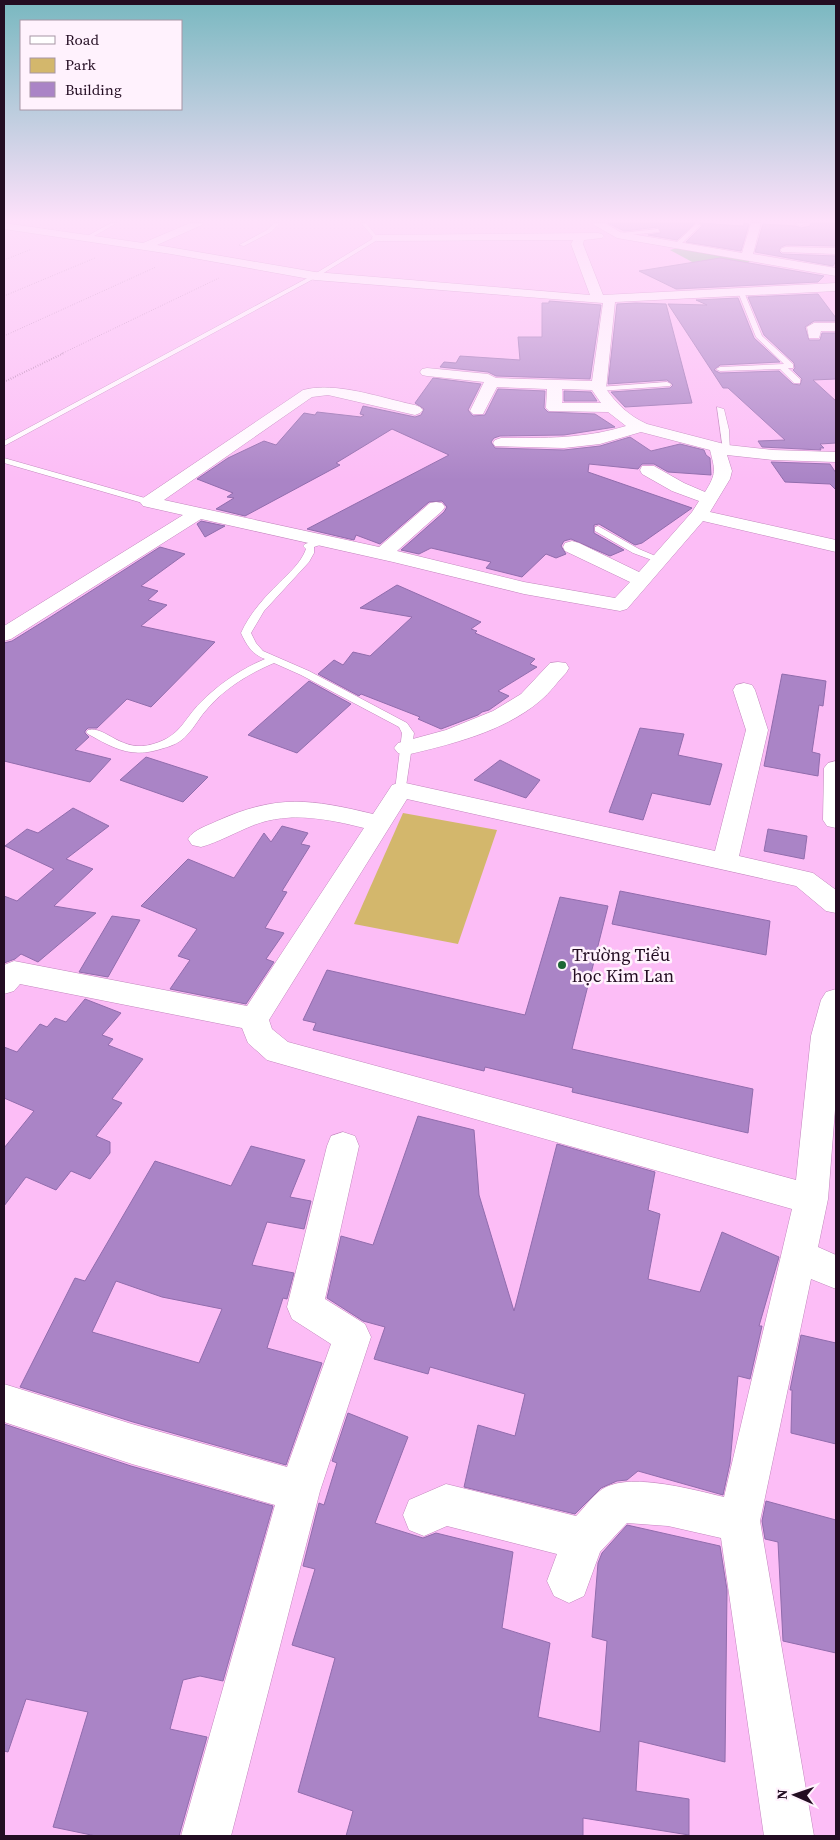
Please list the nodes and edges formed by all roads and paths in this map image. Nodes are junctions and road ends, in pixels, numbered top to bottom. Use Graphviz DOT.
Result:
graph roads {
  1 [pos="64,309"];
  2 [pos="155,309"];
  3 [pos="254,309"];
  4 [pos="609,309"];
  5 [pos="748,309"];
  6 [pos="836,327"];
  7 [pos="814,335"];
  8 [pos="4,336"];
  9 [pos="782,367"];
  10 [pos="720,369"];
  11 [pos="427,372"];
  12 [pos="797,381"];
  13 [pos="4,382"];
  14 [pos="492,382"];
  15 [pos="667,384"];
  16 [pos="555,385"];
  17 [pos="598,388"];
  18 [pos="612,408"];
  19 [pos="720,409"];
  20 [pos="415,410"];
  21 [pos="478,411"];
  22 [pos="641,427"];
  23 [pos="501,443"];
  24 [pos="4,444"];
  25 [pos="722,449"];
  26 [pos="836,456"];
  27 [pos="4,460"];
  28 [pos="648,470"];
  29 [pos="149,502"];
  30 [pos="436,507"];
  31 [pos="704,507"];
  32 [pos="191,517"];
  33 [pos="598,529"];
  34 [pos="316,543"];
  35 [pos="836,546"];
  36 [pos="572,547"];
  37 [pos="383,554"];
  38 [pos="660,560"];
  39 [pos="642,580"];
  40 [pos="4,635"];
  41 [pos="273,660"];
  42 [pos="558,668"];
  43 [pos="744,690"];
  44 [pos="92,732"];
  45 [pos="406,748"];
  46 [pos="836,768"];
  47 [pos="402,790"];
  48 [pos="836,820"];
  49 [pos="380,823"];
  50 [pos="201,839"];
  51 [pos="725,862"];
  52 [pos="836,904"];
  53 [pos="4,982"];
  54 [pos="836,1000"];
  55 [pos="254,1019"];
  56 [pos="344,1146"];
  57 [pos="811,1199"];
  58 [pos="798,1255"];
  59 [pos="836,1273"];
  60 [pos="4,1403"];
  61 [pos="299,1491"];
  62 [pos="424,1515"];
  63 [pos="739,1521"];
  64 [pos="583,1540"];
  65 [pos="569,1581"];
  66 [pos="206,1836"];
  67 [pos="789,1836"];
  1 -- 8 [label="path"];
  2 -- 13 [label="path"];
  3 -- 24 [label="lane"];
  4 -- 17 [label="street"];
  5 -- 9 [label="lane"];
  6 -- 7 [label="street"];
  9 -- 10 [label="lane"];
  9 -- 12 [label="lane"];
  11 -- 14 [label="street"];
  14 -- 16 [label="street"];
  14 -- 21 [label="street"];
  15 -- 17 [label="lane"];
  16 -- 17 [label="street"];
  16 -- 18 [label="street"];
  17 -- 18 [label="street"];
  18 -- 22 [label="street"];
  19 -- 25 [label="lane"];
  20 -- 29 [label="street"];
  22 -- 23 [label="street"];
  22 -- 25 [label="street"];
  25 -- 26 [label="street"];
  25 -- 31 [label="street"];
  27 -- 29 [label="lane"];
  28 -- 31 [label="street"];
  29 -- 32 [label="street"];
  30 -- 37 [label="street"];
  31 -- 35 [label="street"];
  31 -- 38 [label="street"];
  32 -- 34 [label="street"];
  32 -- 40 [label="street"];
  33 -- 38 [label="lane"];
  34 -- 37 [label="street"];
  34 -- 41 [label="lane"];
  36 -- 39 [label="street"];
  37 -- 39 [label="street"];
  38 -- 39 [label="street"];
  41 -- 44 [label="lane"];
  41 -- 45 [label="lane"];
  42 -- 45 [label="street"];
  43 -- 51 [label="street"];
  45 -- 47 [label="lane"];
  46 -- 48 [label="street"];
  47 -- 49 [label="street"];
  47 -- 51 [label="street"];
  49 -- 50 [label="street"];
  49 -- 55 [label="street"];
  51 -- 52 [label="street"];
  53 -- 55 [label="street"];
  54 -- 57 [label="street"];
  55 -- 57 [label="street"];
  56 -- 61 [label="street"];
  57 -- 58 [label="street"];
  58 -- 59 [label="street"];
  58 -- 63 [label="street"];
  60 -- 61 [label="street"];
  61 -- 66 [label="street"];
  62 -- 64 [label="street"];
  63 -- 64 [label="street"];
  63 -- 67 [label="street"];
  64 -- 65 [label="street"];
}
